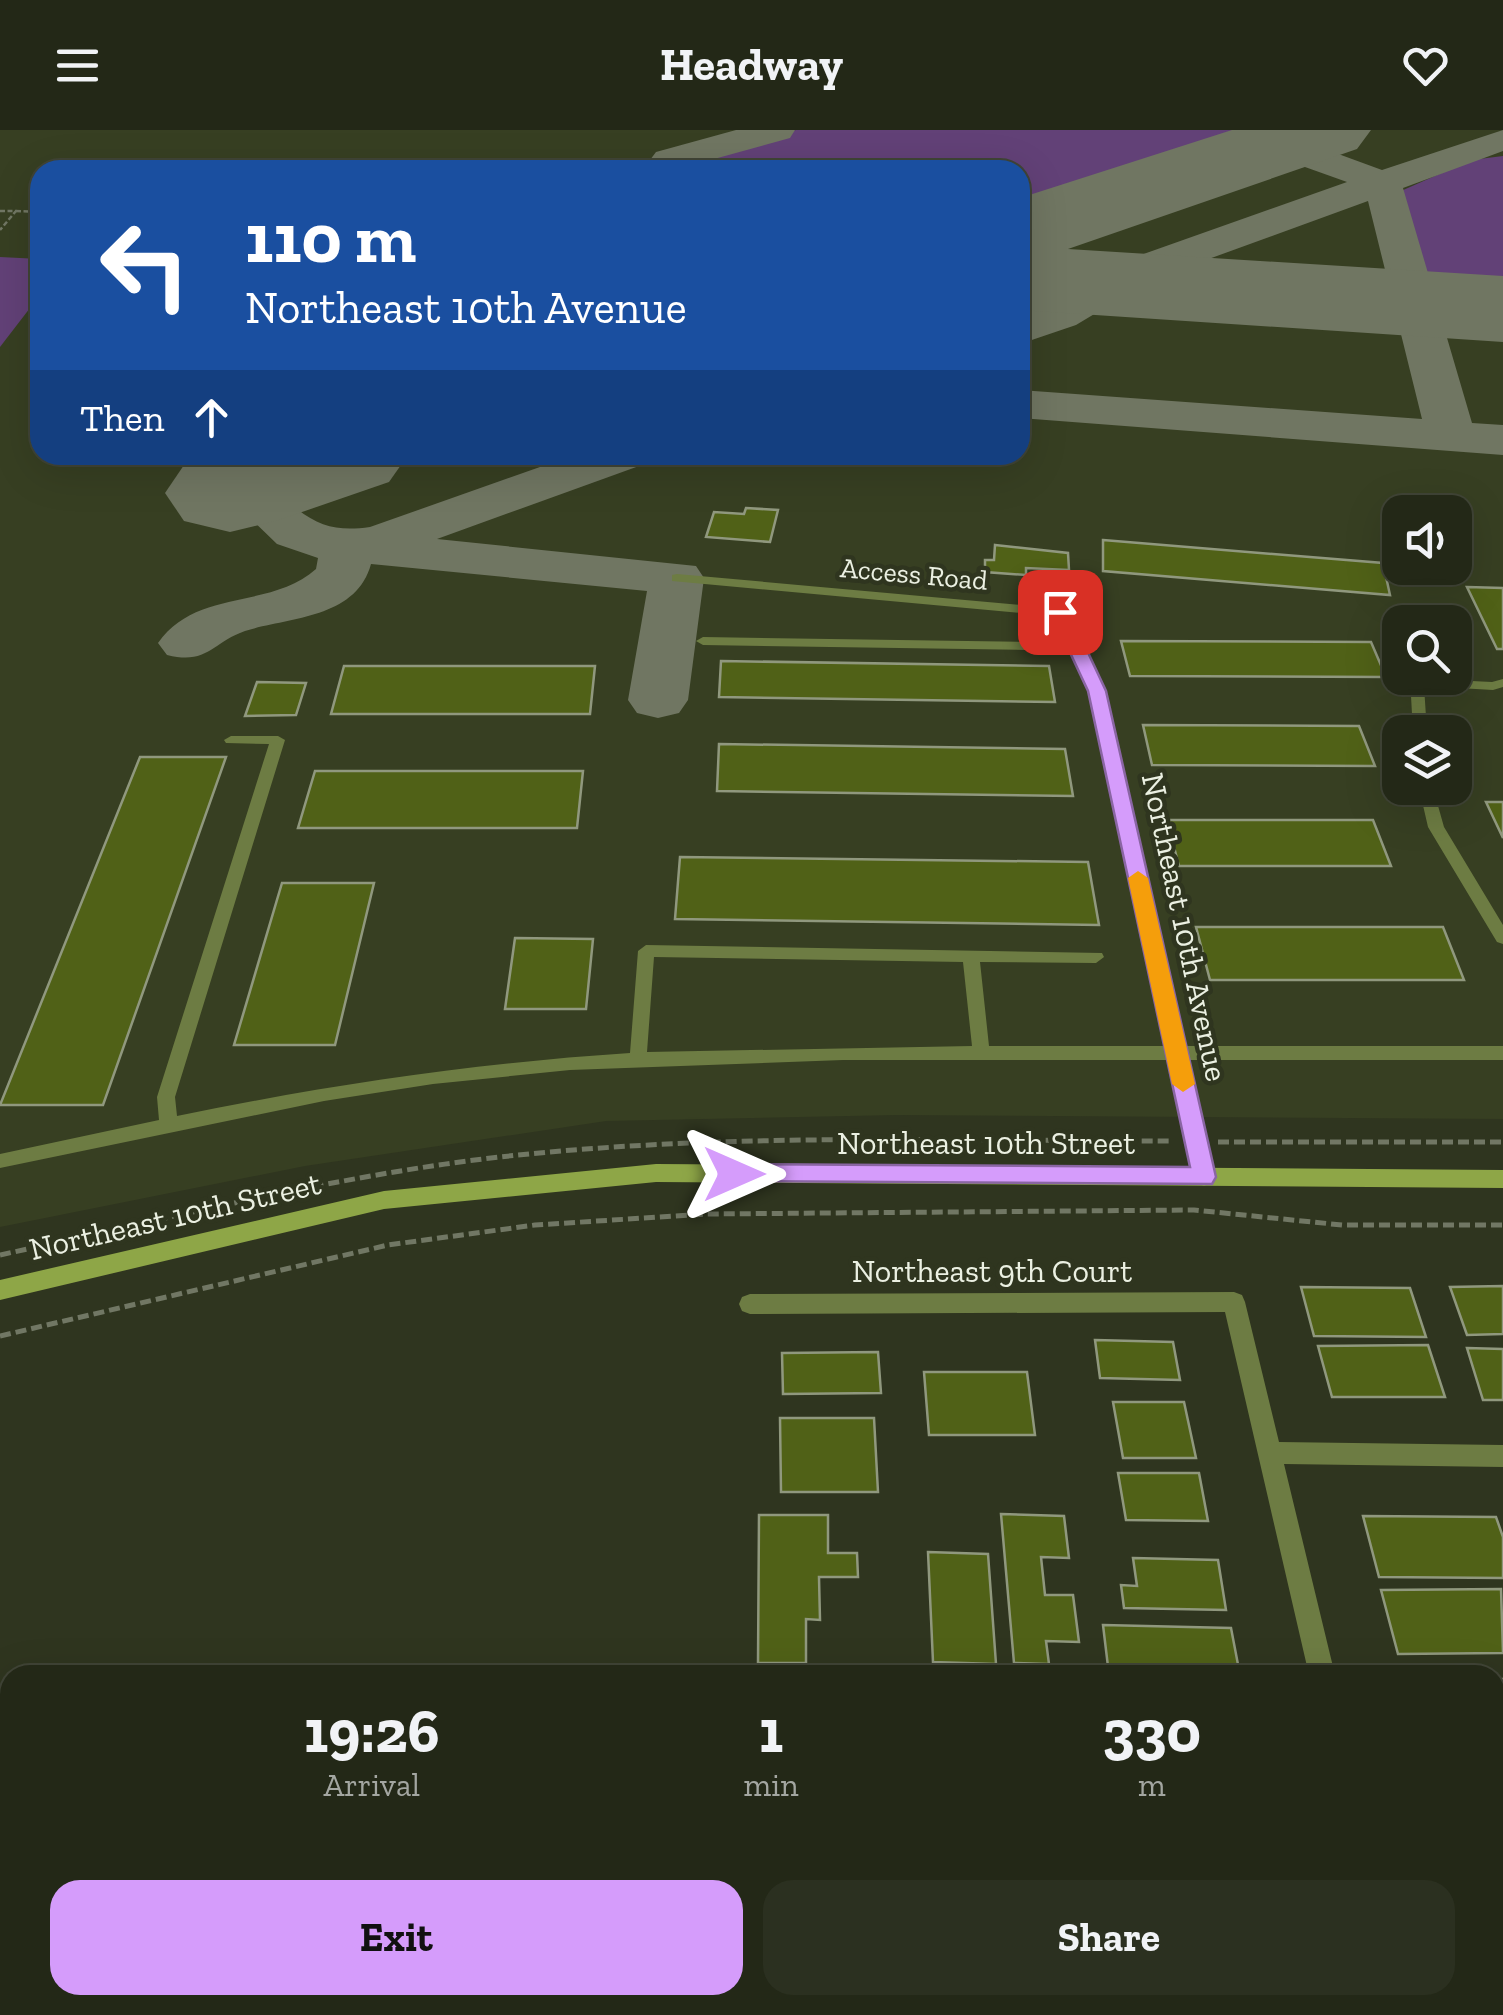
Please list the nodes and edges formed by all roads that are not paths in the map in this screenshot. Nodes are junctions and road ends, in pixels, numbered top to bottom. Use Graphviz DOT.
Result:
graph roads {
  1 [pos="676,578"];
  2 [pos="1073,640"];
  3 [pos="702,641"];
  4 [pos="1503,683"];
  5 [pos="1472,684"];
  6 [pos="1097,691"];
  7 [pos="231,740"];
  8 [pos="1430,805"];
  9 [pos="647,932"];
  10 [pos="1503,938"];
  11 [pos="646,951"];
  12 [pos="971,956"];
  13 [pos="1096,958"];
  14 [pos="981,1054"];
  15 [pos="1177,1054"];
  16 [pos="1503,1054"];
  17 [pos="638,1057"];
  18 [pos="169,1125"];
  19 [pos="0,1161"];
  20 [pos="1204,1177"];
  21 [pos="1503,1179"];
  22 [pos="0,1290"];
  23 [pos="750,1304"];
  24 [pos="1269,1453"];
  25 [pos="1503,1456"];
  26 [pos="1320,1665"];
  1 -- 2 [label="street, Access Road"];
  2 -- 3 [label="lane"];
  2 -- 6 [label="street, Access Road"];
  4 -- 5 [label="lane"];
  6 -- 15 [label="street, Northeast 10th Avenue"];
  7 -- 18 [label="lane"];
  8 -- 10 [label="lane"];
  9 -- 11 [label="lane"];
  11 -- 12 [label="lane"];
  11 -- 17 [label="lane"];
  12 -- 13 [label="lane"];
  12 -- 14 [label="lane"];
  14 -- 15 [label="lane"];
  14 -- 17 [label="lane"];
  15 -- 16 [label="lane"];
  15 -- 20 [label="street, Northeast 10th Avenue"];
  17 -- 18 [label="lane"];
  18 -- 19 [label="lane"];
  20 -- 21 [label="street, Northeast 10th Street"];
  20 -- 22 [label="street, Northeast 10th Street"];
  23 -- 24 [label="street, Northeast 9th Court"];
  24 -- 25 [label="street"];
  24 -- 26 [label="street"];
}
